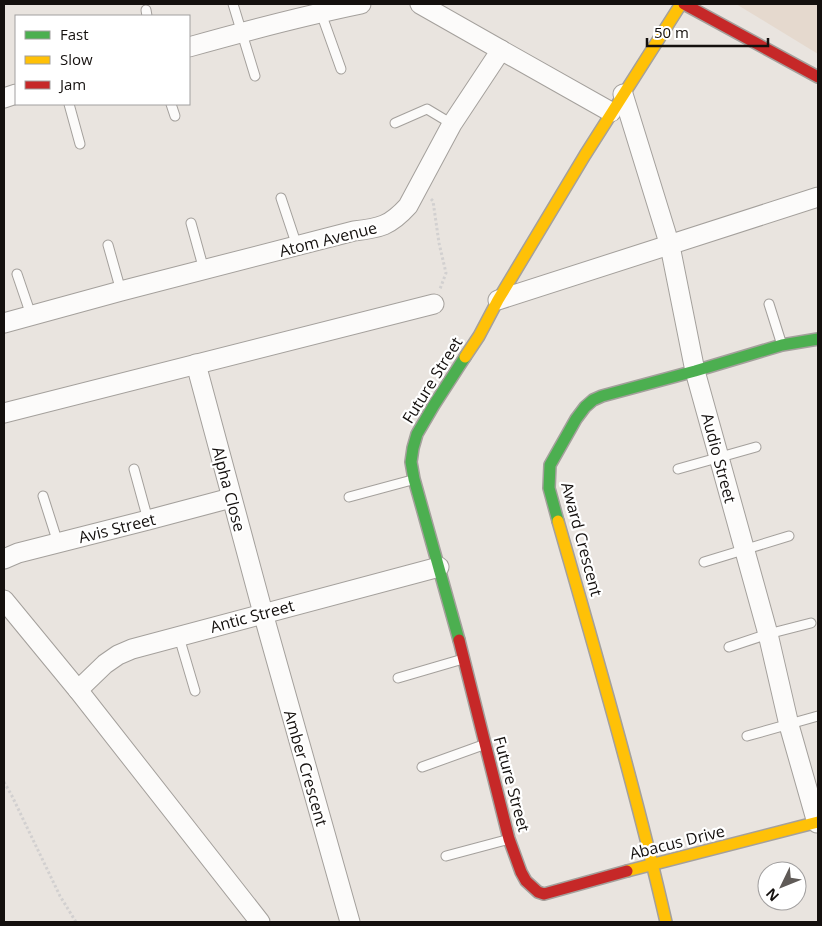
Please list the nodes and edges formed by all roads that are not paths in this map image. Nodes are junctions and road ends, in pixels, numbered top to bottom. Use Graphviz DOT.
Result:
graph roads {
  1 [pos="233,4"];
  2 [pos="361,4"];
  3 [pos="420,4"];
  4 [pos="683,4"];
  5 [pos="326,9"];
  6 [pos="242,32"];
  7 [pos="190,47"];
  8 [pos="502,50"];
  9 [pos="341,69"];
  10 [pos="255,76"];
  11 [pos="818,77"];
  12 [pos="623,94"];
  13 [pos="70,105"];
  14 [pos="171,105"];
  15 [pos="611,112"];
  16 [pos="175,116"];
  17 [pos="395,123"];
  18 [pos="452,124"];
  19 [pos="80,144"];
  20 [pos="818,197"];
  21 [pos="281,198"];
  22 [pos="191,223"];
  23 [pos="108,245"];
  24 [pos="670,246"];
  25 [pos="297,247"];
  26 [pos="204,270"];
  27 [pos="18,274"];
  28 [pos="121,291"];
  29 [pos="498,300"];
  30 [pos="434,304"];
  31 [pos="769,304"];
  32 [pos="31,316"];
  33 [pos="4,323"];
  34 [pos="818,339"];
  35 [pos="782,345"];
  36 [pos="196,364"];
  37 [pos="695,370"];
  38 [pos="4,413"];
  39 [pos="756,447"];
  40 [pos="719,458"];
  41 [pos="134,469"];
  42 [pos="678,469"];
  43 [pos="414,479"];
  44 [pos="43,496"];
  45 [pos="349,497"];
  46 [pos="231,498"];
  47 [pos="148,520"];
  48 [pos="789,536"];
  49 [pos="58,543"];
  50 [pos="745,550"];
  51 [pos="4,559"];
  52 [pos="704,562"];
  53 [pos="439,567"];
  54 [pos="4,600"];
  55 [pos="263,613"];
  56 [pos="811,623"];
  57 [pos="768,634"];
  58 [pos="179,636"];
  59 [pos="729,647"];
  60 [pos="464,659"];
  61 [pos="398,678"];
  62 [pos="78,690"];
  63 [pos="195,691"];
  64 [pos="818,716"];
  65 [pos="789,724"];
  66 [pos="747,736"];
  67 [pos="485,744"];
  68 [pos="422,767"];
  69 [pos="818,823"];
  70 [pos="509,839"];
  71 [pos="446,856"];
  72 [pos="653,864"];
  73 [pos="544,894"];
  74 [pos="260,922"];
  75 [pos="350,922"];
  76 [pos="666,922"];
  1 -- 6 [label="lane"];
  2 -- 5 [label="street"];
  3 -- 8 [label="street"];
  4 -- 11 [label="street"];
  4 -- 12 [label="street, Future Street"];
  5 -- 6 [label="street"];
  5 -- 9 [label="lane"];
  6 -- 7 [label="street"];
  6 -- 10 [label="lane"];
  8 -- 15 [label="street"];
  8 -- 18 [label="street, Atom Avenue"];
  12 -- 15 [label="street, Future Street"];
  12 -- 24 [label="street, Audio Street"];
  13 -- 19 [label="lane"];
  14 -- 16 [label="lane"];
  15 -- 29 [label="street, Future Street"];
  17 -- 18 [label="lane"];
  18 -- 25 [label="street, Atom Avenue"];
  20 -- 24 [label="street"];
  21 -- 25 [label="lane"];
  22 -- 26 [label="lane"];
  23 -- 28 [label="lane"];
  24 -- 29 [label="street"];
  24 -- 37 [label="street, Audio Street"];
  25 -- 26 [label="street, Atom Avenue"];
  26 -- 28 [label="street, Atom Avenue"];
  27 -- 32 [label="lane"];
  28 -- 32 [label="street, Atom Avenue"];
  29 -- 43 [label="street, Future Street"];
  30 -- 36 [label="street"];
  31 -- 35 [label="lane"];
  32 -- 33 [label="street, Atom Avenue"];
  34 -- 35 [label="street, Award Crescent"];
  35 -- 37 [label="street, Award Crescent"];
  36 -- 38 [label="street"];
  36 -- 46 [label="street, Alpha Close"];
  37 -- 40 [label="street, Audio Street"];
  37 -- 72 [label="street, Award Crescent"];
  39 -- 40 [label="lane"];
  40 -- 42 [label="lane"];
  40 -- 50 [label="street, Audio Street"];
  41 -- 47 [label="lane"];
  43 -- 45 [label="lane"];
  43 -- 53 [label="street, Future Street"];
  44 -- 49 [label="lane"];
  46 -- 47 [label="street, Avis Street"];
  46 -- 55 [label="street, Alpha Close"];
  47 -- 49 [label="street, Avis Street"];
  48 -- 50 [label="lane"];
  49 -- 51 [label="street, Avis Street"];
  50 -- 52 [label="lane"];
  50 -- 57 [label="street, Audio Street"];
  53 -- 55 [label="street, Antic Street"];
  53 -- 60 [label="street, Future Street"];
  54 -- 62 [label="street"];
  55 -- 58 [label="street, Antic Street"];
  55 -- 75 [label="street, Amber Crescent"];
  56 -- 57 [label="lane"];
  57 -- 59 [label="lane"];
  57 -- 65 [label="street, Audio Street"];
  58 -- 62 [label="street, Antic Street"];
  58 -- 63 [label="lane"];
  60 -- 61 [label="lane"];
  60 -- 67 [label="street, Future Street"];
  62 -- 74 [label="street"];
  64 -- 65 [label="lane"];
  65 -- 66 [label="lane"];
  65 -- 69 [label="street, Audio Street"];
  67 -- 68 [label="lane"];
  67 -- 70 [label="street, Future Street"];
  69 -- 72 [label="street, Abacus Drive"];
  70 -- 71 [label="lane"];
  70 -- 73 [label="street, Future Street"];
  72 -- 73 [label="street, Abacus Drive"];
  72 -- 76 [label="street, Award Crescent"];
}
